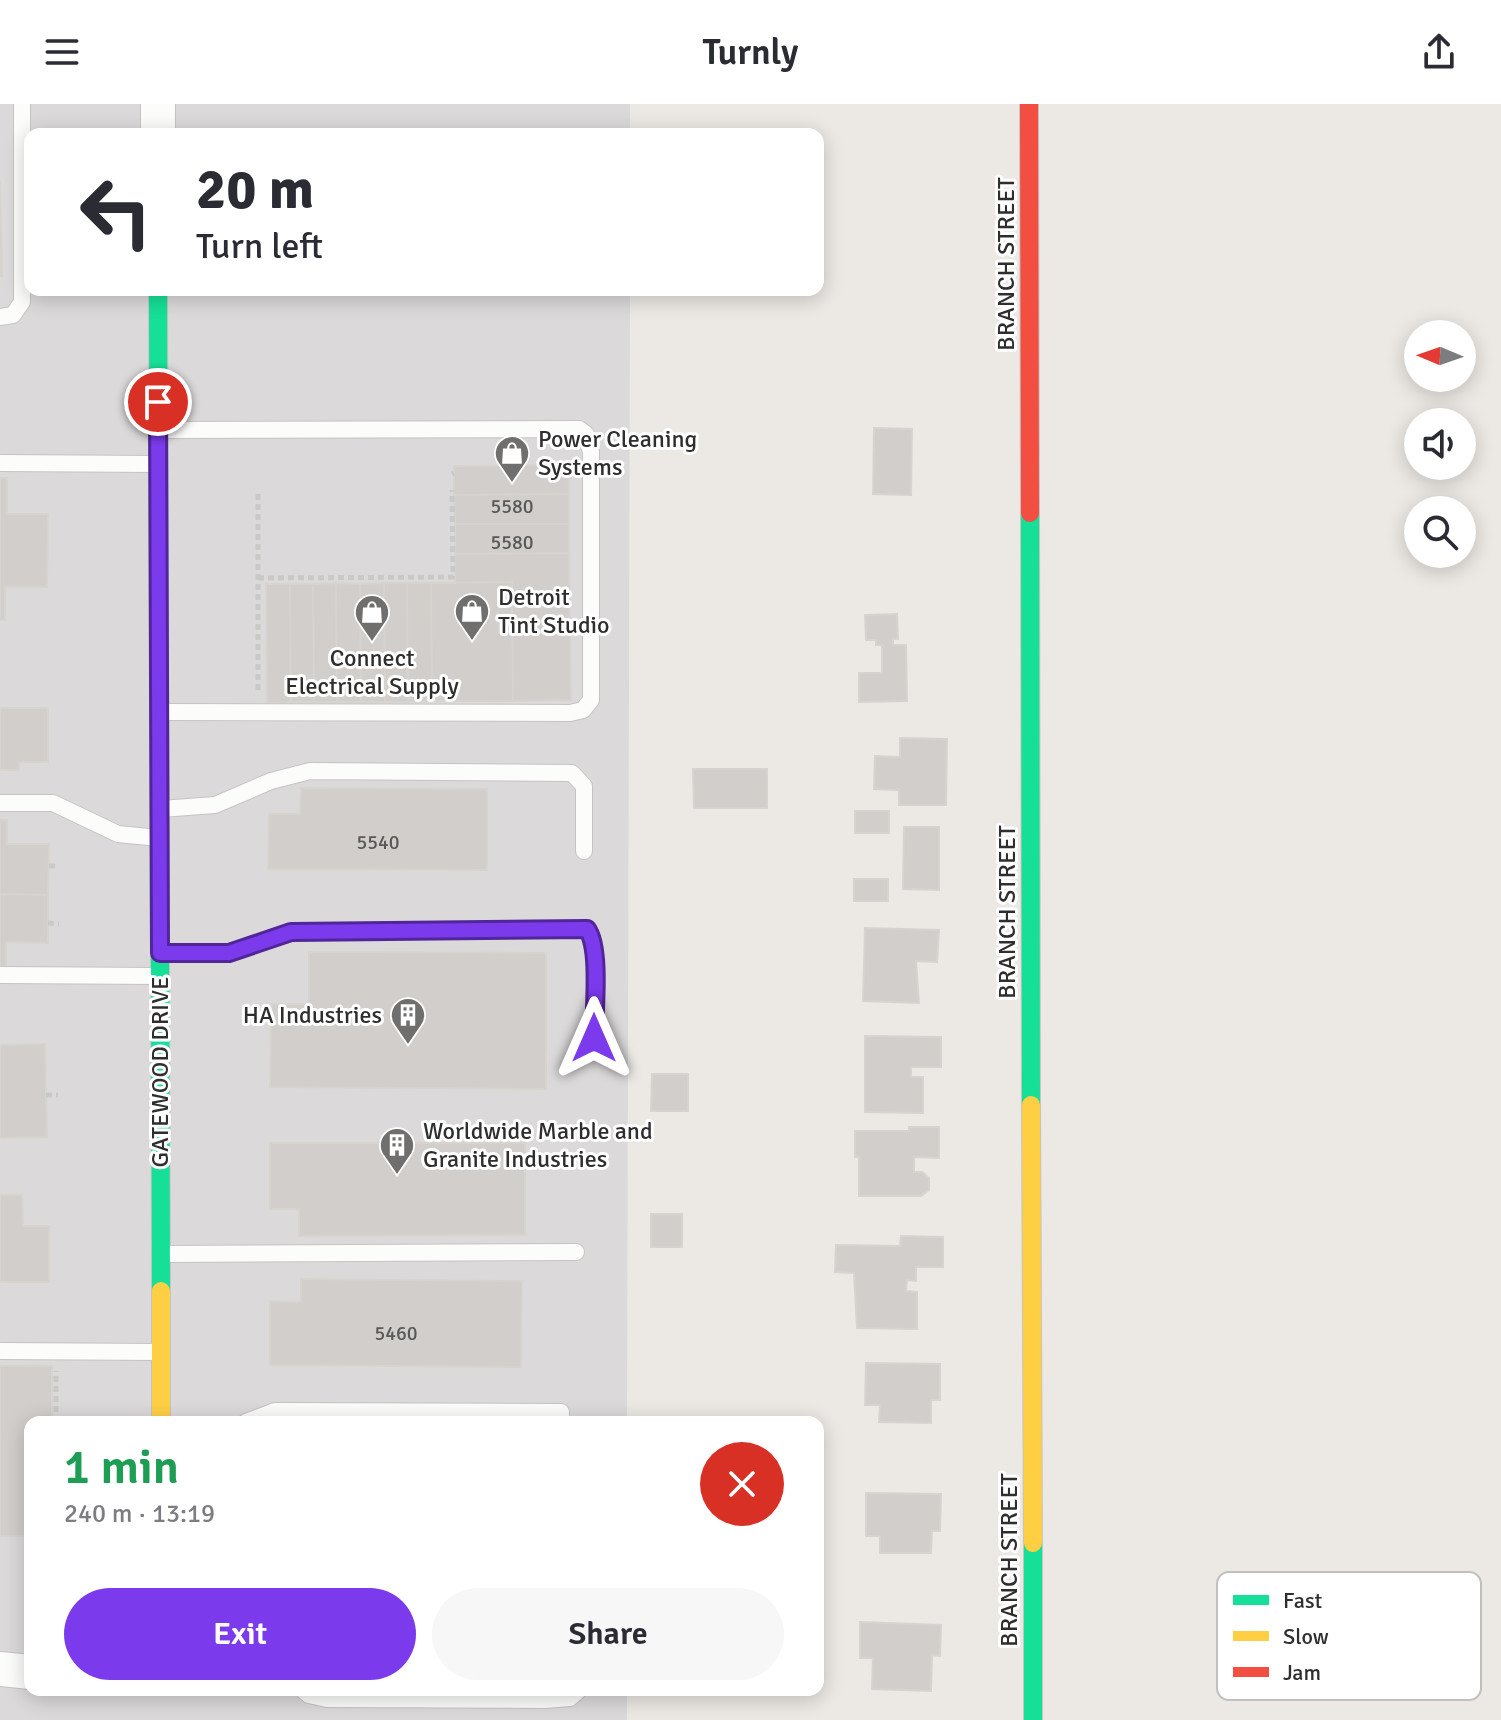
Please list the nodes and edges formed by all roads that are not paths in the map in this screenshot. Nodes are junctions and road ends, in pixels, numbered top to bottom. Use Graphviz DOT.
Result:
graph roads {
  1 [pos="22,104"];
  2 [pos="158,104"];
  3 [pos="1029,104"];
  4 [pos="158,128"];
  5 [pos="158,296"];
  6 [pos="0,317"];
  7 [pos="158,430"];
  8 [pos="0,463"];
  9 [pos="158,464"];
  10 [pos="159,712"];
  11 [pos="0,803"];
  12 [pos="159,809"];
  13 [pos="159,838"];
  14 [pos="584,851"];
  15 [pos="160,953"];
  16 [pos="0,975"];
  17 [pos="160,976"];
  18 [pos="594,1038"];
  19 [pos="576,1252"];
  20 [pos="160,1254"];
  21 [pos="0,1351"];
  22 [pos="161,1352"];
  23 [pos="161,1416"];
  24 [pos="262,1416"];
  25 [pos="561,1416"];
  26 [pos="0,1669"];
  27 [pos="24,1671"];
  28 [pos="314,1696"];
  29 [pos="574,1696"];
  30 [pos="1033,1720"];
  1 -- 6 [label="lane"];
  2 -- 4 [label="street"];
  3 -- 30 [label="street, BRANCH STREET"];
  5 -- 7 [label="street, GATEWOOD DRIVE"];
  7 -- 9 [label="street, GATEWOOD DRIVE"];
  7 -- 10 [label="lane"];
  8 -- 9 [label="lane"];
  9 -- 10 [label="street, GATEWOOD DRIVE"];
  10 -- 12 [label="street, GATEWOOD DRIVE"];
  11 -- 13 [label="lane"];
  12 -- 13 [label="street, GATEWOOD DRIVE"];
  12 -- 14 [label="lane"];
  13 -- 15 [label="street, GATEWOOD DRIVE"];
  15 -- 17 [label="street, GATEWOOD DRIVE"];
  15 -- 18 [label="lane"];
  16 -- 17 [label="lane"];
  17 -- 20 [label="street, GATEWOOD DRIVE"];
  19 -- 20 [label="lane"];
  20 -- 22 [label="street, GATEWOOD DRIVE"];
  21 -- 22 [label="lane"];
  22 -- 23 [label="street, GATEWOOD DRIVE"];
  24 -- 25 [label="lane"];
  26 -- 27 [label="street"];
  28 -- 29 [label="lane"];
}
